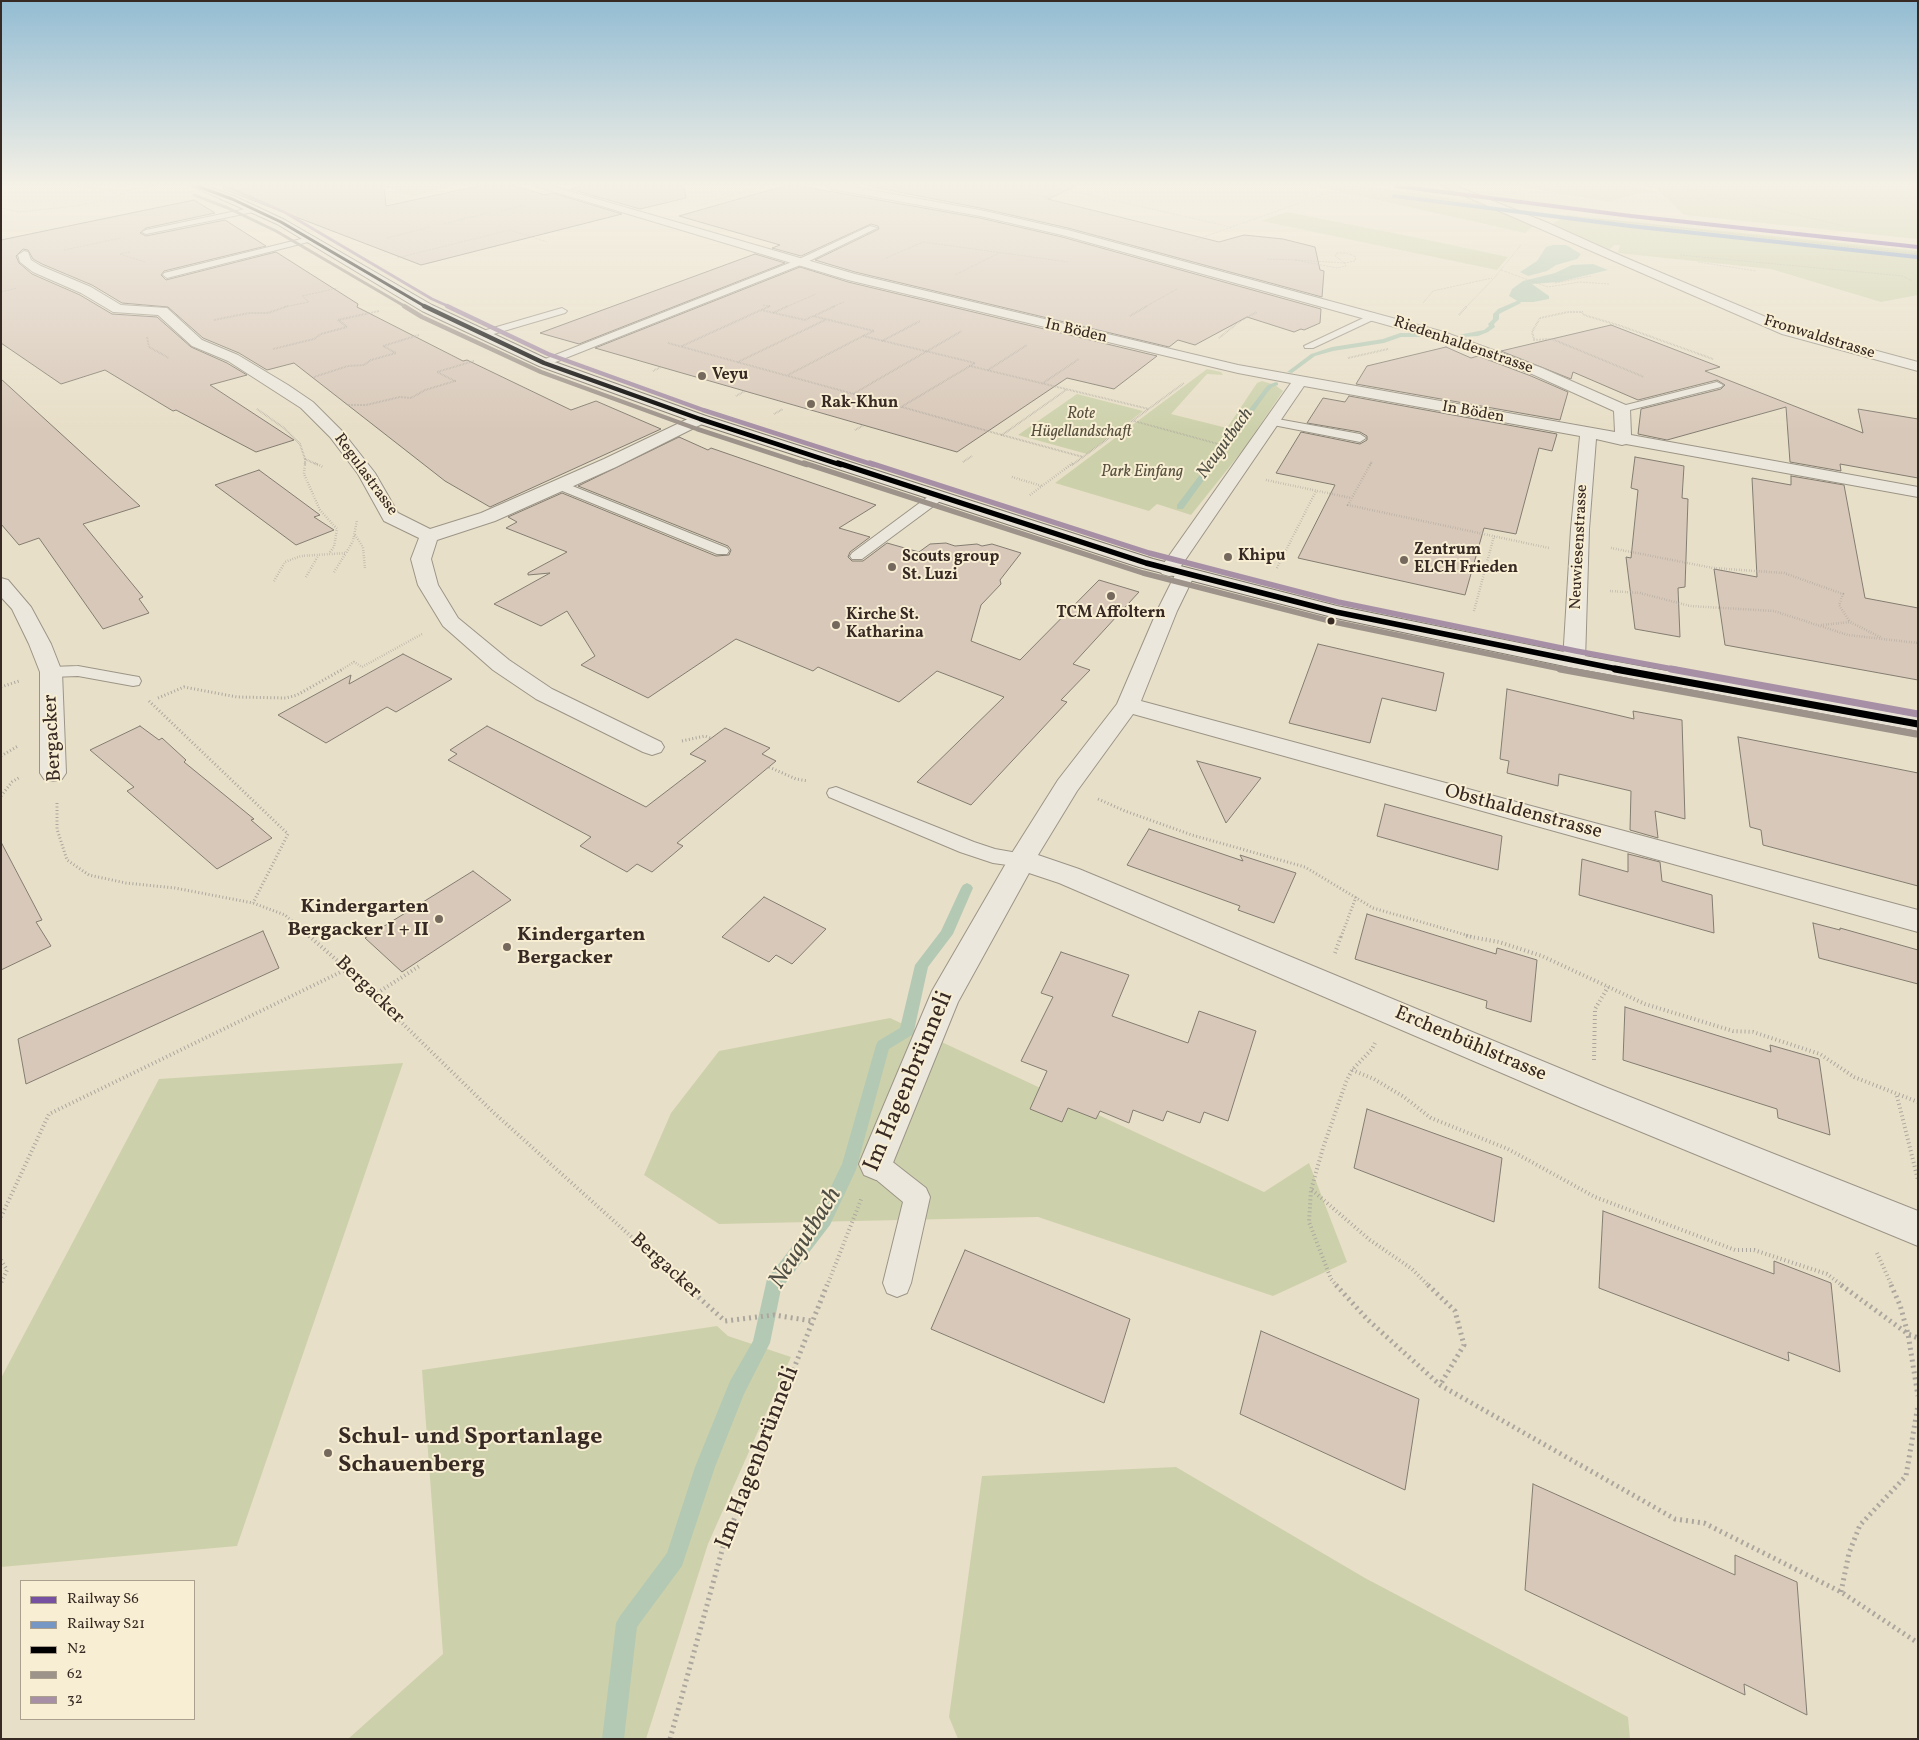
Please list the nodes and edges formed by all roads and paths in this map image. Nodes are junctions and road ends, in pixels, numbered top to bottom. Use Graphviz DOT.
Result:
graph roads {
  1 [pos="34,267"];
  2 [pos="198,267"];
  3 [pos="357,267"];
  4 [pos="787,267"];
  5 [pos="819,267"];
  6 [pos="969,267"];
  7 [pos="1192,267"];
  8 [pos="1503,267"];
  9 [pos="1637,267"];
  10 [pos="1810,267"];
  11 [pos="1501,270"];
  12 [pos="167,275"];
  13 [pos="1593,275"];
  14 [pos="950,277"];
  15 [pos="1495,277"];
  16 [pos="1912,281"];
  17 [pos="1560,282"];
  18 [pos="1555,283"];
  19 [pos="1564,283"];
  20 [pos="344,287"];
  21 [pos="1181,287"];
  22 [pos="1548,287"];
  23 [pos="16,289"];
  24 [pos="1,292"];
  25 [pos="819,293"];
  26 [pos="721,294"];
  27 [pos="1416,308"];
  28 [pos="1265,309"];
  29 [pos="381,310"];
  30 [pos="761,310"];
  31 [pos="562,311"];
  32 [pos="773,313"];
  33 [pos="1374,316"];
  34 [pos="825,319"];
  35 [pos="923,319"];
  36 [pos="1124,319"];
  37 [pos="177,326"];
  38 [pos="966,329"];
  39 [pos="627,332"];
  40 [pos="424,334"];
  41 [pos="480,334"];
  42 [pos="1439,335"];
  43 [pos="863,336"];
  44 [pos="1219,338"];
  45 [pos="1534,339"];
  46 [pos="882,341"];
  47 [pos="1524,342"];
  48 [pos="1028,344"];
  49 [pos="1309,346"];
  50 [pos="682,347"];
  51 [pos="696,351"];
  52 [pos="926,351"];
  53 [pos="692,353"];
  54 [pos="233,358"];
  55 [pos="1080,358"];
  56 [pos="480,359"];
  57 [pos="1344,359"];
  58 [pos="173,360"];
  59 [pos="737,362"];
  60 [pos="544,363"];
  61 [pos="970,366"];
  62 [pos="660,367"];
  63 [pos="1918,367"];
  64 [pos="653,371"];
  65 [pos="987,371"];
  66 [pos="780,374"];
  67 [pos="776,376"];
  68 [pos="787,376"];
  69 [pos="1300,381"];
  70 [pos="1184,383"];
  71 [pos="1042,384"];
  72 [pos="1717,385"];
  73 [pos="283,388"];
  74 [pos="1066,389"];
  75 [pos="745,391"];
  76 [pos="853,394"];
  77 [pos="736,396"];
  78 [pos="1668,398"];
  79 [pos="307,406"];
  80 [pos="896,406"];
  81 [pos="893,407"];
  82 [pos="902,407"];
  83 [pos="255,408"];
  84 [pos="1149,409"];
  85 [pos="1622,409"];
  86 [pos="700,419"];
  87 [pos="1133,421"];
  88 [pos="1272,422"];
  89 [pos="864,425"];
  90 [pos="855,430"];
  91 [pos="1588,434"];
  92 [pos="1001,436"];
  93 [pos="1360,438"];
  94 [pos="1622,440"];
  95 [pos="1211,442"];
  96 [pos="972,456"];
  97 [pos="1083,457"];
  98 [pos="963,462"];
  99 [pos="1237,474"];
  100 [pos="1012,477"];
  101 [pos="560,485"];
  102 [pos="1043,486"];
  103 [pos="1316,491"];
  104 [pos="1918,492"];
  105 [pos="938,496"];
  106 [pos="1029,496"];
  107 [pos="358,516"];
  108 [pos="355,534"];
  109 [pos="429,536"];
  110 [pos="1494,536"];
  111 [pos="1579,548"];
  112 [pos="722,551"];
  113 [pos="330,552"];
  114 [pos="346,553"];
  115 [pos="318,555"];
  116 [pos="857,556"];
  117 [pos="365,569"];
  118 [pos="1276,569"];
  119 [pos="334,572"];
  120 [pos="1177,572"];
  121 [pos="306,577"];
  122 [pos="274,581"];
  123 [pos="1,584"];
  124 [pos="1578,585"];
  125 [pos="1472,619"];
  126 [pos="1850,622"];
  127 [pos="1818,625"];
  128 [pos="426,632"];
  129 [pos="1884,639"];
  130 [pos="1918,643"];
  131 [pos="1574,661"];
  132 [pos="51,672"];
  133 [pos="24,679"];
  134 [pos="133,681"];
  135 [pos="1,687"];
  136 [pos="149,701"];
  137 [pos="1128,705"];
  138 [pos="1918,724"];
  139 [pos="22,744"];
  140 [pos="652,747"];
  141 [pos="1,756"];
  142 [pos="769,767"];
  143 [pos="53,773"];
  144 [pos="12,782"];
  145 [pos="836,793"];
  146 [pos="1,796"];
  147 [pos="1092,796"];
  148 [pos="1022,860"];
  149 [pos="1356,897"];
  150 [pos="253,903"];
  151 [pos="1918,920"];
  152 [pos="1333,957"];
  153 [pos="421,965"];
  154 [pos="347,969"];
  155 [pos="1608,987"];
  156 [pos="374,995"];
  157 [pos="1379,1034"];
  158 [pos="1594,1065"];
  159 [pos="1352,1070"];
  160 [pos="1897,1095"];
  161 [pos="1918,1102"];
  162 [pos="876,1164"];
  163 [pos="1918,1180"];
  164 [pos="1311,1190"];
  165 [pos="1,1216"];
  166 [pos="1918,1229"];
  167 [pos="1873,1245"];
  168 [pos="1,1260"];
  169 [pos="1,1283"];
  170 [pos="897,1283"];
  171 [pos="812,1320"];
  172 [pos="1908,1334"];
  173 [pos="1918,1338"];
  174 [pos="1440,1385"];
  175 [pos="1918,1396"];
  176 [pos="1918,1404"];
  177 [pos="1841,1592"];
  178 [pos="1918,1643"];
  179 [pos="670,1739"];
  1 -- 37 [label="street, Regulastrasse"];
  2 -- 12 [label="lane"];
  3 -- 41 [label="main road"];
  4 -- 26 [label="lane"];
  5 -- 69 [label="street, In Böden"];
  6 -- 14 [label="path"];
  7 -- 33 [label="street, Riedenhaldenstrasse"];
  8 -- 11 [label="path"];
  9 -- 63 [label="street, Fronwaldstrasse"];
  10 -- 16 [label="path"];
  11 -- 15 [label="path"];
  11 -- 22 [label="path"];
  13 -- 17 [label="path"];
  15 -- 27 [label="path"];
  15 -- 42 [label="path"];
  17 -- 18 [label="path"];
  17 -- 19 [label="path"];
  20 -- 37 [label="path"];
  21 -- 36 [label="path"];
  23 -- 24 [label="path"];
  25 -- 32 [label="path"];
  26 -- 30 [label="path"];
  26 -- 39 [label="lane"];
  28 -- 44 [label="path"];
  29 -- 54 [label="path"];
  30 -- 32 [label="path"];
  30 -- 50 [label="path"];
  31 -- 41 [label="lane"];
  32 -- 34 [label="path"];
  33 -- 42 [label="street, Riedenhaldenstrasse"];
  33 -- 49 [label="lane"];
  34 -- 43 [label="path"];
  34 -- 59 [label="path"];
  35 -- 46 [label="path"];
  37 -- 54 [label="street, Regulastrasse"];
  37 -- 58 [label="path"];
  38 -- 52 [label="path"];
  39 -- 50 [label="path"];
  39 -- 60 [label="lane"];
  40 -- 73 [label="path"];
  41 -- 60 [label="main road"];
  42 -- 57 [label="path"];
  42 -- 85 [label="street, Riedenhaldenstrasse"];
  43 -- 46 [label="path"];
  43 -- 68 [label="path"];
  45 -- 47 [label="path"];
  45 -- 72 [label="path"];
  45 -- 78 [label="path"];
  46 -- 52 [label="path"];
  48 -- 65 [label="path"];
  50 -- 51 [label="path"];
  51 -- 53 [label="path"];
  51 -- 59 [label="path"];
  52 -- 61 [label="path"];
  52 -- 76 [label="path"];
  54 -- 73 [label="street, Regulastrasse"];
  55 -- 71 [label="path"];
  56 -- 79 [label="path"];
  59 -- 66 [label="path"];
  60 -- 86 [label="main road"];
  61 -- 65 [label="path"];
  61 -- 82 [label="path"];
  62 -- 64 [label="path"];
  65 -- 71 [label="path"];
  66 -- 67 [label="path"];
  66 -- 68 [label="path"];
  68 -- 76 [label="path"];
  69 -- 88 [label="street, Im Hagenbrünneli"];
  69 -- 91 [label="street, In Böden"];
  70 -- 84 [label="path"];
  71 -- 74 [label="path"];
  72 -- 78 [label="lane"];
  73 -- 79 [label="street, Regulastrasse"];
  74 -- 84 [label="path"];
  74 -- 92 [label="path"];
  75 -- 77 [label="path"];
  76 -- 80 [label="path"];
  78 -- 85 [label="lane"];
  79 -- 109 [label="street, Regulastrasse"];
  80 -- 81 [label="path"];
  80 -- 82 [label="path"];
  82 -- 92 [label="path"];
  83 -- 113 [label="path"];
  84 -- 87 [label="path"];
  85 -- 94 [label="street"];
  86 -- 101 [label="street"];
  86 -- 105 [label="main road"];
  87 -- 95 [label="path"];
  87 -- 97 [label="path"];
  88 -- 93 [label="lane"];
  88 -- 99 [label="street, Im Hagenbrünneli"];
  89 -- 90 [label="path"];
  91 -- 94 [label="street, In Böden"];
  91 -- 111 [label="street, Neuwiesenstrasse"];
  92 -- 97 [label="path"];
  94 -- 104 [label="street"];
  96 -- 98 [label="path"];
  97 -- 102 [label="path"];
  99 -- 103 [label="path"];
  99 -- 120 [label="street, Im Hagenbrünneli"];
  100 -- 102 [label="path"];
  101 -- 109 [label="street"];
  101 -- 112 [label="lane"];
  102 -- 106 [label="path"];
  103 -- 110 [label="path"];
  103 -- 118 [label="path"];
  105 -- 116 [label="lane"];
  105 -- 120 [label="main road"];
  107 -- 108 [label="path"];
  108 -- 114 [label="path"];
  108 -- 117 [label="path"];
  109 -- 140 [label="street"];
  110 -- 111 [label="path"];
  110 -- 125 [label="path"];
  111 -- 124 [label="street, Neuwiesenstrasse"];
  111 -- 126 [label="path"];
  113 -- 114 [label="path"];
  113 -- 115 [label="path"];
  114 -- 119 [label="path"];
  115 -- 121 [label="path"];
  115 -- 122 [label="path"];
  120 -- 131 [label="main road"];
  120 -- 137 [label="street, Im Hagenbrünneli"];
  123 -- 132 [label="street, Bergacker"];
  124 -- 127 [label="path"];
  124 -- 131 [label="street, Neuwiesenstrasse"];
  126 -- 127 [label="path"];
  126 -- 129 [label="path"];
  127 -- 129 [label="path"];
  128 -- 136 [label="path"];
  129 -- 130 [label="path"];
  131 -- 138 [label="main road"];
  132 -- 134 [label="lane"];
  132 -- 143 [label="street, Bergacker"];
  133 -- 135 [label="path"];
  134 -- 136 [label="path"];
  136 -- 150 [label="path"];
  137 -- 148 [label="street, Im Hagenbrünneli"];
  137 -- 151 [label="street, Obsthaldenstrasse"];
  139 -- 141 [label="path"];
  142 -- 145 [label="path"];
  143 -- 150 [label="path, Bergacker"];
  144 -- 146 [label="path"];
  145 -- 148 [label="lane"];
  147 -- 149 [label="path"];
  148 -- 162 [label="street, Im Hagenbrünneli"];
  148 -- 166 [label="street, Erchenbühlstrasse"];
  149 -- 152 [label="path"];
  149 -- 155 [label="path"];
  150 -- 154 [label="path, Bergacker"];
  153 -- 156 [label="path"];
  154 -- 156 [label="path, Bergacker"];
  154 -- 165 [label="path"];
  155 -- 158 [label="path"];
  155 -- 160 [label="path"];
  156 -- 171 [label="path, Bergacker"];
  157 -- 159 [label="path"];
  159 -- 164 [label="path"];
  159 -- 172 [label="path"];
  160 -- 161 [label="path"];
  160 -- 163 [label="path"];
  162 -- 170 [label="lane"];
  162 -- 171 [label="path, Im Hagenbrünneli"];
  164 -- 174 [label="path"];
  164 -- 174 [label="path"];
  167 -- 172 [label="path"];
  168 -- 169 [label="path"];
  171 -- 179 [label="path, Im Hagenbrünneli"];
  172 -- 173 [label="path"];
  172 -- 175 [label="path"];
  174 -- 177 [label="path"];
  176 -- 177 [label="path"];
  177 -- 178 [label="path"];
}
